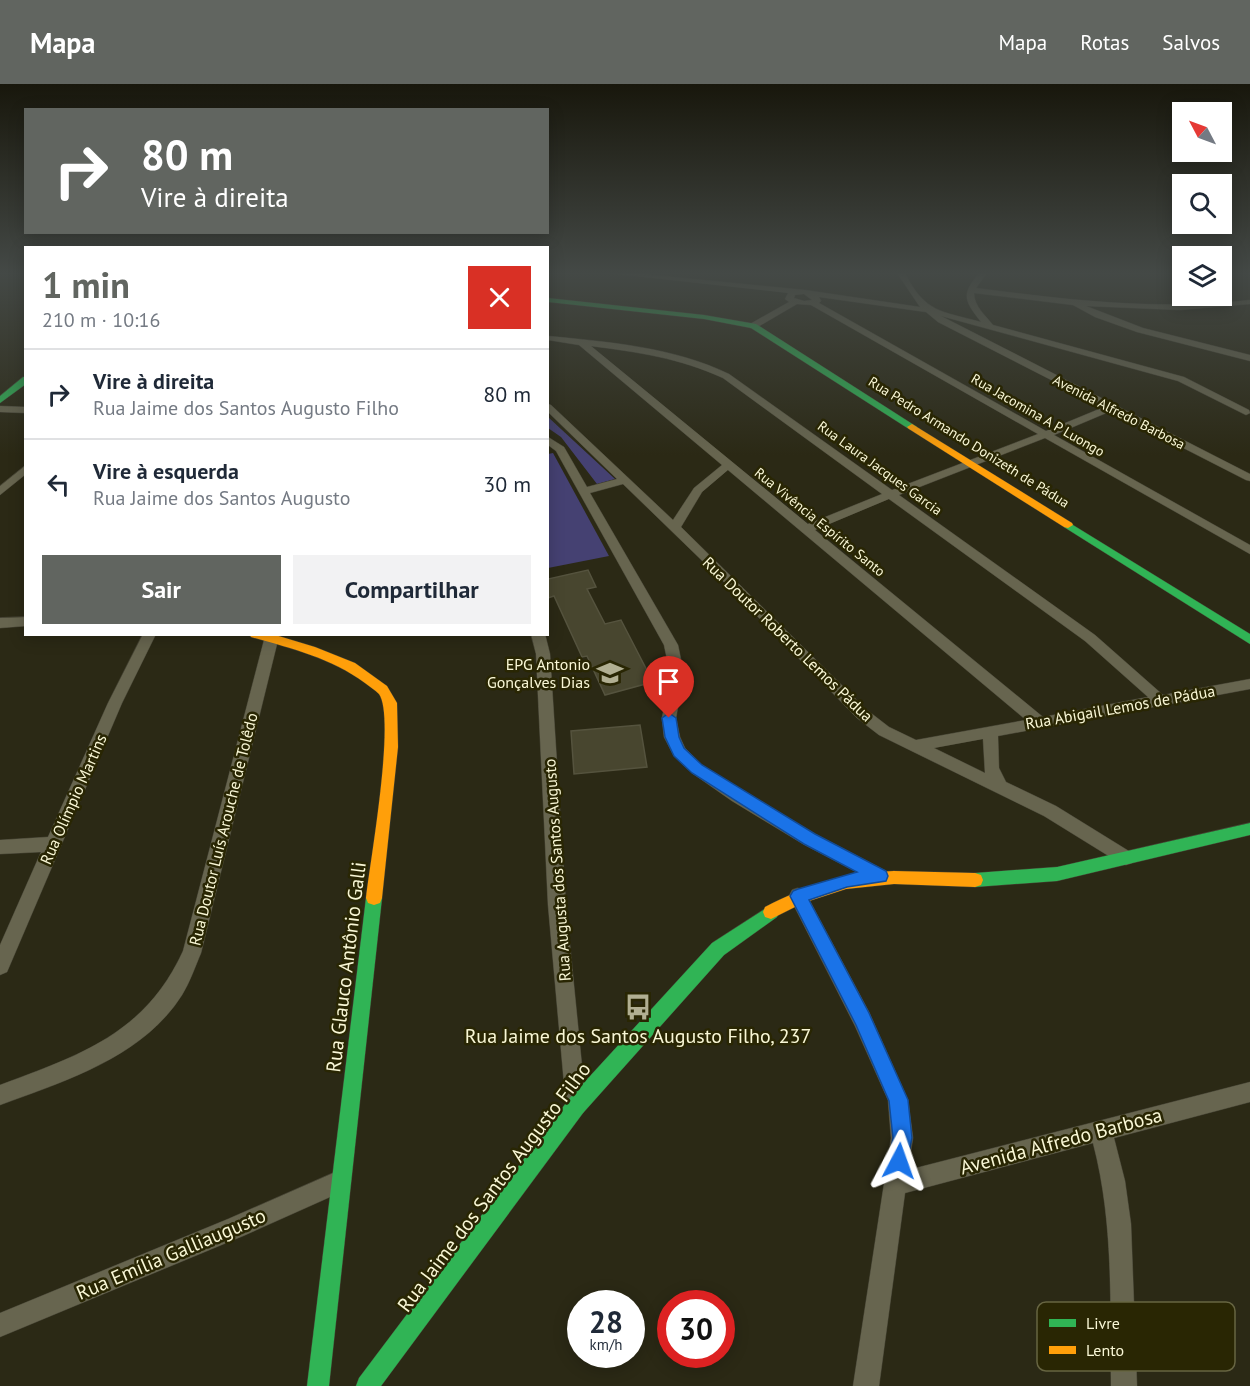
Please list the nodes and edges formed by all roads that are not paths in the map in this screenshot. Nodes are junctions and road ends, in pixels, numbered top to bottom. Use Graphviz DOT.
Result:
graph roads {
  1 [pos="765,334"];
  2 [pos="873,334"];
  3 [pos="967,334"];
  4 [pos="988,334"];
  5 [pos="1016,334"];
  6 [pos="1157,334"];
  7 [pos="549,338"];
  8 [pos="583,344"];
  9 [pos="984,344"];
  10 [pos="1250,358"];
  11 [pos="24,381"];
  12 [pos="0,400"];
  13 [pos="549,408"];
  14 [pos="1110,408"];
  15 [pos="0,409"];
  16 [pos="24,410"];
  17 [pos="1246,412"];
  18 [pos="1046,435"];
  19 [pos="549,441"];
  20 [pos="973,465"];
  21 [pos="727,466"];
  22 [pos="24,470"];
  23 [pos="1250,478"];
  24 [pos="626,480"];
  25 [pos="584,491"];
  26 [pos="0,492"];
  27 [pos="889,494"];
  28 [pos="674,528"];
  29 [pos="806,530"];
  30 [pos="1250,550"];
  31 [pos="24,621"];
  32 [pos="0,623"];
  33 [pos="149,636"];
  34 [pos="261,636"];
  35 [pos="538,636"];
  36 [pos="1250,640"];
  37 [pos="1250,684"];
  38 [pos="1160,699"];
  39 [pos="1039,722"];
  40 [pos="990,731"];
  41 [pos="914,746"];
  42 [pos="998,783"];
  43 [pos="1250,829"];
  44 [pos="54,844"];
  45 [pos="0,847"];
  46 [pos="1126,858"];
  47 [pos="880,876"];
  48 [pos="798,896"];
  49 [pos="0,966"];
  50 [pos="1250,1092"];
  51 [pos="0,1095"];
  52 [pos="576,1106"];
  53 [pos="1101,1131"];
  54 [pos="340,1181"];
  55 [pos="897,1184"];
  56 [pos="1122,1302"];
  57 [pos="0,1325"];
  58 [pos="1124,1371"];
  59 [pos="318,1386"];
  60 [pos="368,1386"];
  61 [pos="866,1386"];
  62 [pos="1124,1386"];
  1 -- 20 [label="street, Rua Pedro Armando Donizeth de Pádua"];
  2 -- 18 [label="street, Rua Jacomina A P Luongo"];
  3 -- 9 [label="street, Avenida Alfredo Barbosa"];
  4 -- 9 [label="street"];
  5 -- 17 [label="street"];
  6 -- 10 [label="street"];
  7 -- 8 [label="street, Rua Laura Jacques Garcia"];
  8 -- 21 [label="street, Rua Vivência Espírito Santo"];
  8 -- 27 [label="street, Rua Laura Jacques Garcia"];
  9 -- 14 [label="street, Avenida Alfredo Barbosa"];
  11 -- 12 [label="street"];
  13 -- 24 [label="street, Rua Doutor Roberto Lemos Pádua"];
  14 -- 18 [label="street"];
  14 -- 23 [label="street, Avenida Alfredo Barbosa"];
  15 -- 16 [label="street"];
  18 -- 20 [label="street"];
  18 -- 30 [label="street, Rua Jacomina A P Luongo"];
  19 -- 25 [label="street"];
  20 -- 27 [label="street"];
  20 -- 36 [label="street, Rua Pedro Armando Donizeth de Pádua"];
  21 -- 28 [label="street"];
  21 -- 29 [label="street, Rua Vivência Espírito Santo"];
  22 -- 26 [label="street"];
  24 -- 25 [label="street"];
  24 -- 28 [label="street, Rua Doutor Roberto Lemos Pádua"];
  25 -- 47 [label="street"];
  27 -- 29 [label="street"];
  27 -- 38 [label="street, Rua Laura Jacques Garcia"];
  28 -- 41 [label="street, Rua Doutor Roberto Lemos Pádua"];
  29 -- 39 [label="street, Rua Vivência Espírito Santo"];
  31 -- 32 [label="street"];
  33 -- 44 [label="street, Rua Olímpio Martins"];
  34 -- 51 [label="street, Rua Doutor Luís Arouche de Tolêdo"];
  34 -- 54 [label="street, Rua Glauco Antônio Galli"];
  35 -- 52 [label="street, Rua Augusta dos Santos Augusto"];
  37 -- 38 [label="street, Rua Abigail Lemos de Pádua"];
  38 -- 39 [label="street, Rua Abigail Lemos de Pádua"];
  39 -- 40 [label="street, Rua Abigail Lemos de Pádua"];
  40 -- 41 [label="street, Rua Abigail Lemos de Pádua"];
  40 -- 42 [label="street"];
  41 -- 42 [label="street, Rua Doutor Roberto Lemos Pádua"];
  42 -- 46 [label="street, Rua Doutor Roberto Lemos Pádua"];
  43 -- 46 [label="street, Rua Jaime dos Santos Augusto Filho"];
  44 -- 45 [label="street"];
  44 -- 49 [label="street, Rua Olímpio Martins"];
  46 -- 47 [label="street, Rua Jaime dos Santos Augusto Filho"];
  47 -- 48 [label="street, Rua Jaime dos Santos Augusto Filho"];
  48 -- 52 [label="street, Rua Jaime dos Santos Augusto Filho"];
  48 -- 55 [label="street"];
  50 -- 53 [label="street, Avenida Alfredo Barbosa"];
  52 -- 60 [label="street, Rua Jaime dos Santos Augusto Filho"];
  53 -- 55 [label="street, Avenida Alfredo Barbosa"];
  53 -- 56 [label="street"];
  54 -- 57 [label="street, Rua Emília Galliaugusto"];
  54 -- 59 [label="street, Rua Glauco Antônio Galli"];
  55 -- 61 [label="street"];
  58 -- 62 [label="street"];
}
